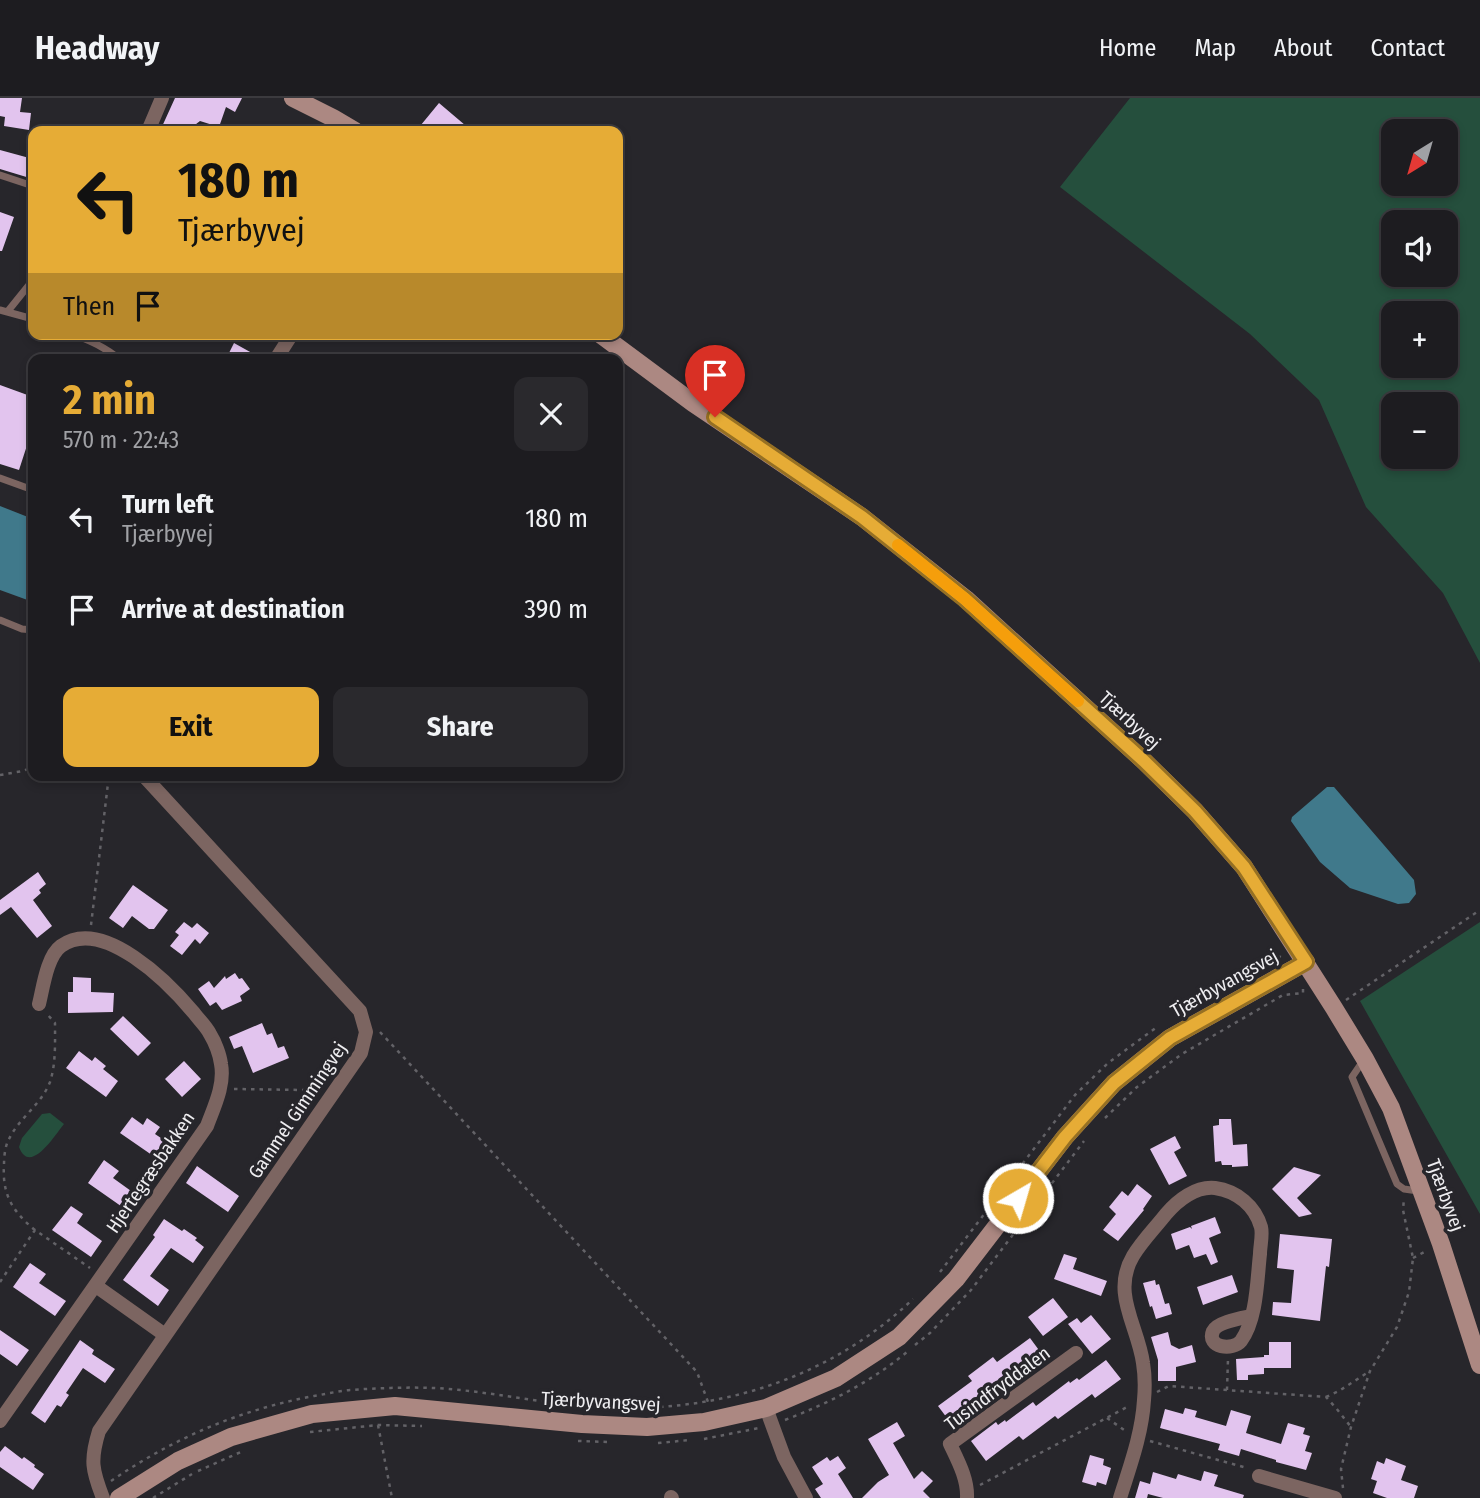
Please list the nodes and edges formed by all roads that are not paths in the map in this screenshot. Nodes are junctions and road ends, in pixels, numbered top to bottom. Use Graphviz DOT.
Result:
graph roads {
  1 [pos="162,98"];
  2 [pos="293,98"];
  3 [pos="150,126"];
  4 [pos="347,126"];
  5 [pos="0,175"];
  6 [pos="28,184"];
  7 [pos="28,285"];
  8 [pos="4,310"];
  9 [pos="28,317"];
  10 [pos="88,340"];
  11 [pos="608,340"];
  12 [pos="113,354"];
  13 [pos="0,478"];
  14 [pos="28,488"];
  15 [pos="0,620"];
  16 [pos="28,630"];
  17 [pos="149,781"];
  18 [pos="1306,962"];
  19 [pos="39,1004"];
  20 [pos="99,1281"];
  21 [pos="1251,1316"];
  22 [pos="165,1335"];
  23 [pos="1076,1353"];
  24 [pos="1480,1365"];
  25 [pos="765,1408"];
  26 [pos="0,1421"];
  27 [pos="1259,1476"];
  28 [pos="101,1493"];
  29 [pos="1339,1494"];
  30 [pos="967,1495"];
  31 [pos="119,1498"];
  32 [pos="806,1498"];
  33 [pos="1120,1498"];
  1 -- 3 [label="street"];
  2 -- 4 [label="street"];
  5 -- 6 [label="lane"];
  7 -- 8 [label="lane"];
  8 -- 9 [label="lane"];
  10 -- 12 [label="lane"];
  11 -- 18 [label="street, Tjærbyvej"];
  13 -- 14 [label="lane"];
  15 -- 16 [label="lane"];
  17 -- 22 [label="street, Gammel Gimmingvej"];
  18 -- 24 [label="street, Tjærbyvej"];
  18 -- 25 [label="street, Tjærbyvangsvej"];
  19 -- 20 [label="street, Hjertegræsbakken"];
  20 -- 22 [label="street"];
  20 -- 26 [label="street, Hjertegræsbakken"];
  21 -- 21 [label="street"];
  21 -- 33 [label="street"];
  22 -- 28 [label="street, Gammel Gimmingvej"];
  23 -- 30 [label="street, Tusindfryddalen"];
  25 -- 31 [label="street, Tjærbyvangsvej"];
  25 -- 32 [label="street"];
  27 -- 29 [label="street"];
}
